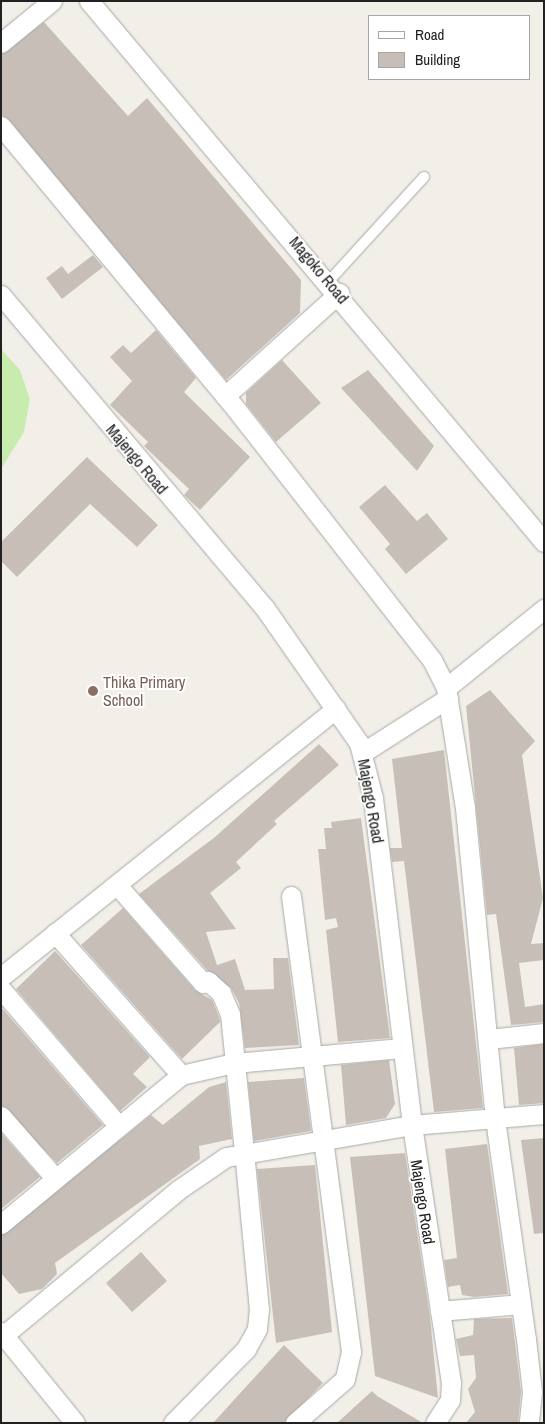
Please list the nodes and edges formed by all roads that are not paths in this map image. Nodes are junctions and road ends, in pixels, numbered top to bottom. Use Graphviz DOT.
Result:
graph roads {
  1 [pos="52,1"];
  2 [pos="89,1"];
  3 [pos="1,43"];
  4 [pos="1,126"];
  5 [pos="424,177"];
  6 [pos="334,287"];
  7 [pos="1,295"];
  8 [pos="225,396"];
  9 [pos="544,542"];
  10 [pos="544,609"];
  11 [pos="447,693"];
  12 [pos="336,708"];
  13 [pos="362,753"];
  14 [pos="117,885"];
  15 [pos="291,896"];
  16 [pos="55,933"];
  17 [pos="1,976"];
  18 [pos="1,989"];
  19 [pos="544,1033"];
  20 [pos="489,1039"];
  21 [pos="401,1048"];
  22 [pos="313,1056"];
  23 [pos="234,1063"];
  24 [pos="181,1075"];
  25 [pos="544,1114"];
  26 [pos="1,1116"];
  27 [pos="496,1119"];
  28 [pos="118,1124"];
  29 [pos="412,1125"];
  30 [pos="324,1140"];
  31 [pos="244,1151"];
  32 [pos="55,1178"];
  33 [pos="1,1224"];
  34 [pos="521,1304"];
  35 [pos="440,1311"];
  36 [pos="3,1334"];
  37 [pos="75,1423"];
  38 [pos="173,1423"];
  39 [pos="295,1423"];
  40 [pos="435,1423"];
  41 [pos="529,1423"];
  1 -- 3 [label="street"];
  2 -- 6 [label="street, Magoko Road"];
  4 -- 8 [label="street"];
  5 -- 6 [label="lane"];
  6 -- 8 [label="street"];
  6 -- 9 [label="street, Magoko Road"];
  7 -- 12 [label="street, Majengo Road"];
  8 -- 11 [label="street"];
  10 -- 11 [label="street"];
  11 -- 13 [label="street"];
  11 -- 20 [label="street"];
  12 -- 13 [label="street, Majengo Road"];
  12 -- 14 [label="street"];
  13 -- 21 [label="street, Majengo Road"];
  14 -- 16 [label="street"];
  14 -- 23 [label="street"];
  15 -- 22 [label="street"];
  16 -- 17 [label="street"];
  16 -- 24 [label="street"];
  18 -- 28 [label="street"];
  19 -- 20 [label="street"];
  20 -- 27 [label="street"];
  21 -- 22 [label="street"];
  21 -- 29 [label="street, Majengo Road"];
  22 -- 23 [label="street"];
  22 -- 30 [label="street"];
  23 -- 24 [label="street"];
  23 -- 31 [label="street"];
  24 -- 28 [label="street"];
  25 -- 27 [label="street"];
  26 -- 32 [label="street"];
  27 -- 29 [label="street"];
  27 -- 34 [label="street"];
  28 -- 32 [label="street"];
  29 -- 30 [label="street"];
  29 -- 35 [label="street, Majengo Road"];
  30 -- 31 [label="street"];
  30 -- 39 [label="street"];
  31 -- 36 [label="street"];
  31 -- 38 [label="street"];
  32 -- 33 [label="street"];
  34 -- 35 [label="street"];
  34 -- 41 [label="street"];
  35 -- 40 [label="street, Majengo Road"];
  36 -- 37 [label="street"];
}
